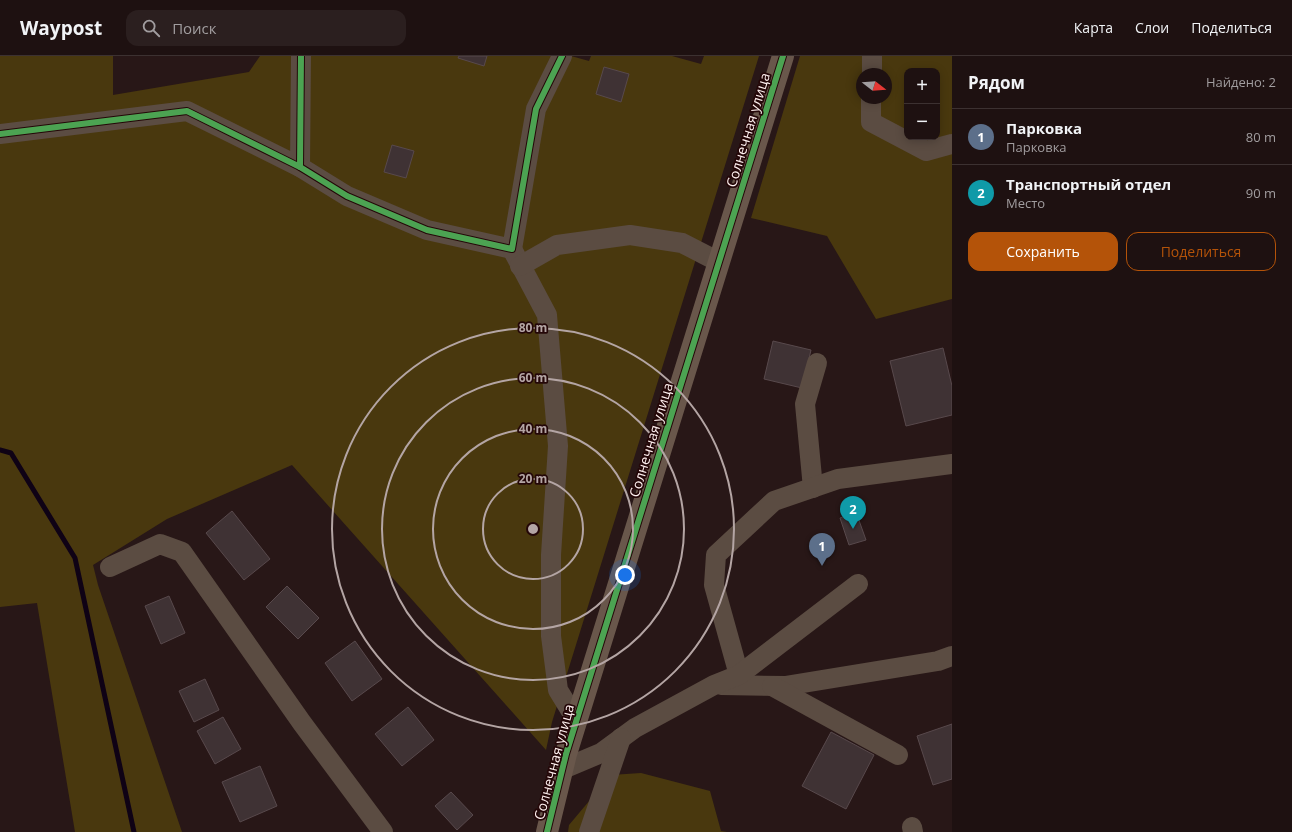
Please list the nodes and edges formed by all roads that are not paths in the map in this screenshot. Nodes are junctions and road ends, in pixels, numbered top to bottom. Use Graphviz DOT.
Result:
graph roads {
  1 [pos="301,56"];
  2 [pos="562,56"];
  3 [pos="784,56"];
  4 [pos="872,56"];
  5 [pos="872,68"];
  6 [pos="871,104"];
  7 [pos="0,134"];
  8 [pos="952,144"];
  9 [pos="300,167"];
  10 [pos="516,257"];
  11 [pos="719,262"];
  12 [pos="817,363"];
  13 [pos="952,464"];
  14 [pos="813,488"];
  15 [pos="110,567"];
  16 [pos="858,584"];
  17 [pos="952,656"];
  18 [pos="739,675"];
  19 [pos="714,685"];
  20 [pos="772,686"];
  21 [pos="577,721"];
  22 [pos="621,738"];
  23 [pos="898,755"];
  24 [pos="563,769"];
  25 [pos="383,832"];
  26 [pos="547,832"];
  27 [pos="589,832"];
  1 -- 9 [label="street"];
  2 -- 10 [label="street"];
  3 -- 11 [label="street, Солнечная улица"];
  4 -- 5 [label="street"];
  6 -- 8 [label="street"];
  7 -- 9 [label="street"];
  9 -- 10 [label="street"];
  10 -- 11 [label="street"];
  10 -- 21 [label="street"];
  11 -- 21 [label="street, Солнечная улица"];
  12 -- 14 [label="street"];
  13 -- 14 [label="street"];
  14 -- 18 [label="street"];
  15 -- 25 [label="street"];
  16 -- 18 [label="street"];
  17 -- 20 [label="street"];
  18 -- 19 [label="street"];
  19 -- 20 [label="street"];
  19 -- 22 [label="street"];
  20 -- 23 [label="street"];
  21 -- 24 [label="street, Солнечная улица"];
  22 -- 24 [label="street"];
  22 -- 27 [label="street"];
  24 -- 26 [label="street, Солнечная улица"];
}
